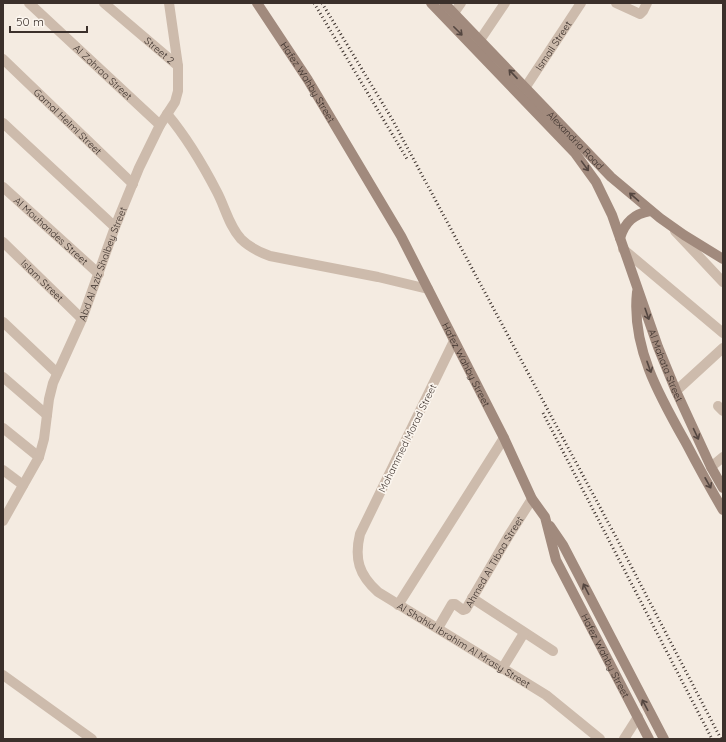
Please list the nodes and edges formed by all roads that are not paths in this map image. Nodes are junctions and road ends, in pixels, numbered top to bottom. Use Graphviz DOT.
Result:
graph roads {
  1 [pos="29,3"];
  2 [pos="104,3"];
  3 [pos="169,3"];
  4 [pos="257,3"];
  5 [pos="431,3"];
  6 [pos="444,3"];
  7 [pos="461,3"];
  8 [pos="505,3"];
  9 [pos="581,3"];
  10 [pos="616,3"];
  11 [pos="647,3"];
  12 [pos="454,13"];
  13 [pos="480,40"];
  14 [pos="3,59"];
  15 [pos="178,66"];
  16 [pos="525,88"];
  17 [pos="167,114"];
  18 [pos="3,123"];
  19 [pos="160,125"];
  20 [pos="133,184"];
  21 [pos="3,187"];
  22 [pos="650,211"];
  23 [pos="669,225"];
  24 [pos="115,227"];
  25 [pos="620,238"];
  26 [pos="3,242"];
  27 [pos="623,249"];
  28 [pos="723,259"];
  29 [pos="99,274"];
  30 [pos="723,282"];
  31 [pos="638,288"];
  32 [pos="428,289"];
  33 [pos="82,319"];
  34 [pos="3,322"];
  35 [pos="723,333"];
  36 [pos="454,341"];
  37 [pos="723,348"];
  38 [pos="57,373"];
  39 [pos="3,377"];
  40 [pos="676,391"];
  41 [pos="47,415"];
  42 [pos="3,428"];
  43 [pos="504,438"];
  44 [pos="39,457"];
  45 [pos="722,458"];
  46 [pos="711,467"];
  47 [pos="3,470"];
  48 [pos="23,485"];
  49 [pos="723,488"];
  50 [pos="532,499"];
  51 [pos="6,508"];
  52 [pos="723,510"];
  53 [pos="545,517"];
  54 [pos="3,521"];
  55 [pos="360,534"];
  56 [pos="472,598"];
  57 [pos="398,605"];
  58 [pos="438,628"];
  59 [pos="524,633"];
  60 [pos="553,651"];
  61 [pos="502,669"];
  62 [pos="3,675"];
  63 [pos="638,717"];
  64 [pos="92,739"];
  65 [pos="600,739"];
  66 [pos="624,739"];
  67 [pos="649,739"];
  68 [pos="664,739"];
  1 -- 19 [label="street, Al Zahraa Street"];
  2 -- 15 [label="street, Street 2"];
  3 -- 15 [label="street, Abd Al Aziz Shalbey Street"];
  4 -- 32 [label="main road, Hafez Wahby Street"];
  5 -- 25 [label="main road, Alexandria Road, one-way"];
  6 -- 12 [label="main road, Alexandria Road"];
  7 -- 12 [label="street"];
  8 -- 13 [label="street"];
  9 -- 16 [label="street, Ismail Street"];
  10 -- 11 [label="street"];
  12 -- 13 [label="main road, Alexandria Road"];
  16 -- 13 [label="main road, Alexandria Road, one-way"];
  14 -- 20 [label="street, Gamal Helmi Street"];
  15 -- 17 [label="street, Abd Al Aziz Shalbey Street"];
  22 -- 16 [label="main road, Alexandria Road, one-way"];
  17 -- 19 [label="street, Abd Al Aziz Shalbey Street"];
  17 -- 32 [label="street"];
  18 -- 24 [label="street"];
  19 -- 20 [label="street, Abd Al Aziz Shalbey Street"];
  20 -- 24 [label="street, Abd Al Aziz Shalbey Street"];
  21 -- 29 [label="street, Al Mouhandes Street"];
  22 -- 23 [label="main road, Alexandria Road"];
  22 -- 25 [label="main road"];
  23 -- 28 [label="main road, Alexandria Road"];
  23 -- 30 [label="street"];
  24 -- 29 [label="street, Abd Al Aziz Shalbey Street"];
  25 -- 27 [label="main road, Al Mahata Street"];
  26 -- 33 [label="street, Islam Street"];
  27 -- 31 [label="main road, Al Mahata Street"];
  27 -- 35 [label="street"];
  29 -- 33 [label="street, Abd Al Aziz Shalbey Street"];
  31 -- 40 [label="main road, Al Mahata Street, one-way"];
  31 -- 52 [label="main road, one-way"];
  32 -- 36 [label="main road, Hafez Wahby Street"];
  33 -- 38 [label="street, Abd Al Aziz Shalbey Street"];
  34 -- 38 [label="street"];
  36 -- 43 [label="main road, Hafez Wahby Street"];
  36 -- 55 [label="street, Mohammed Morad Street"];
  37 -- 40 [label="street"];
  38 -- 41 [label="street, Abd Al Aziz Shalbey Street"];
  39 -- 41 [label="street"];
  40 -- 46 [label="main road, Al Mahata Street, one-way"];
  41 -- 44 [label="street, Abd Al Aziz Shalbey Street"];
  42 -- 44 [label="street"];
  43 -- 50 [label="main road, Hafez Wahby Street"];
  43 -- 57 [label="street"];
  44 -- 48 [label="street, Abd Al Aziz Shalbey Street"];
  45 -- 46 [label="street"];
  46 -- 49 [label="main road, Al Mahata Street"];
  47 -- 48 [label="street"];
  48 -- 51 [label="street, Abd Al Aziz Shalbey Street"];
  50 -- 53 [label="main road, Hafez Wahby Street"];
  50 -- 56 [label="street, Ahmed Al Tibaa Street"];
  51 -- 54 [label="street, Abd Al Aziz Shalbey Street"];
  53 -- 63 [label="main road, Hafez Wahby Street"];
  68 -- 53 [label="main road, one-way"];
  55 -- 57 [label="street, Al Shahid Ibrahim Al Mrasy Street"];
  56 -- 58 [label="street, Ahmed Al Tibaa Street"];
  56 -- 59 [label="street"];
  57 -- 58 [label="street, Al Shahid Ibrahim Al Mrasy Street"];
  58 -- 61 [label="street, Al Shahid Ibrahim Al Mrasy Street"];
  59 -- 60 [label="street"];
  59 -- 61 [label="street"];
  61 -- 65 [label="street, Al Shahid Ibrahim Al Mrasy Street"];
  62 -- 64 [label="street"];
  63 -- 66 [label="street"];
  63 -- 67 [label="main road, Hafez Wahby Street"];
}
